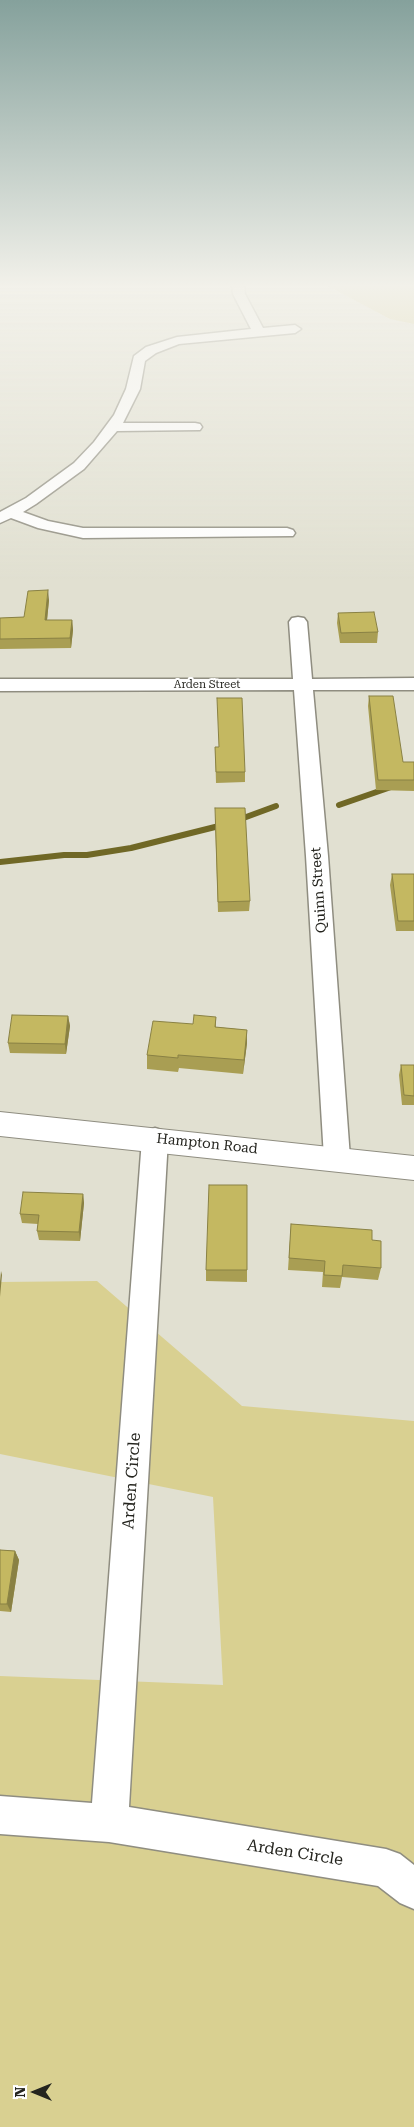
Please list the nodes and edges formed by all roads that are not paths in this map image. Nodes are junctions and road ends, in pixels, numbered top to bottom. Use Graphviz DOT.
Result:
graph roads {
  1 [pos="134,384"];
  2 [pos="113,427"];
  3 [pos="195,427"];
  4 [pos="5,516"];
  5 [pos="287,533"];
  6 [pos="298,622"];
  7 [pos="303,684"];
  8 [pos="414,684"];
  9 [pos="0,686"];
  10 [pos="0,1124"];
  11 [pos="154,1139"];
  12 [pos="337,1158"];
  13 [pos="414,1168"];
  14 [pos="0,1815"];
  15 [pos="109,1823"];
  16 [pos="414,1889"];
  1 -- 2 [label="street"];
  2 -- 3 [label="street"];
  2 -- 4 [label="street"];
  4 -- 5 [label="street"];
  6 -- 7 [label="street, Quinn Street"];
  7 -- 8 [label="street, Arden Street"];
  7 -- 9 [label="street, Arden Street"];
  7 -- 12 [label="street, Quinn Street"];
  10 -- 11 [label="main road, Hampton Road"];
  11 -- 12 [label="main road, Hampton Road"];
  11 -- 15 [label="street, Arden Circle"];
  12 -- 13 [label="main road, Hampton Road"];
  14 -- 15 [label="street, Arden Circle"];
  15 -- 16 [label="street, Arden Circle"];
}
